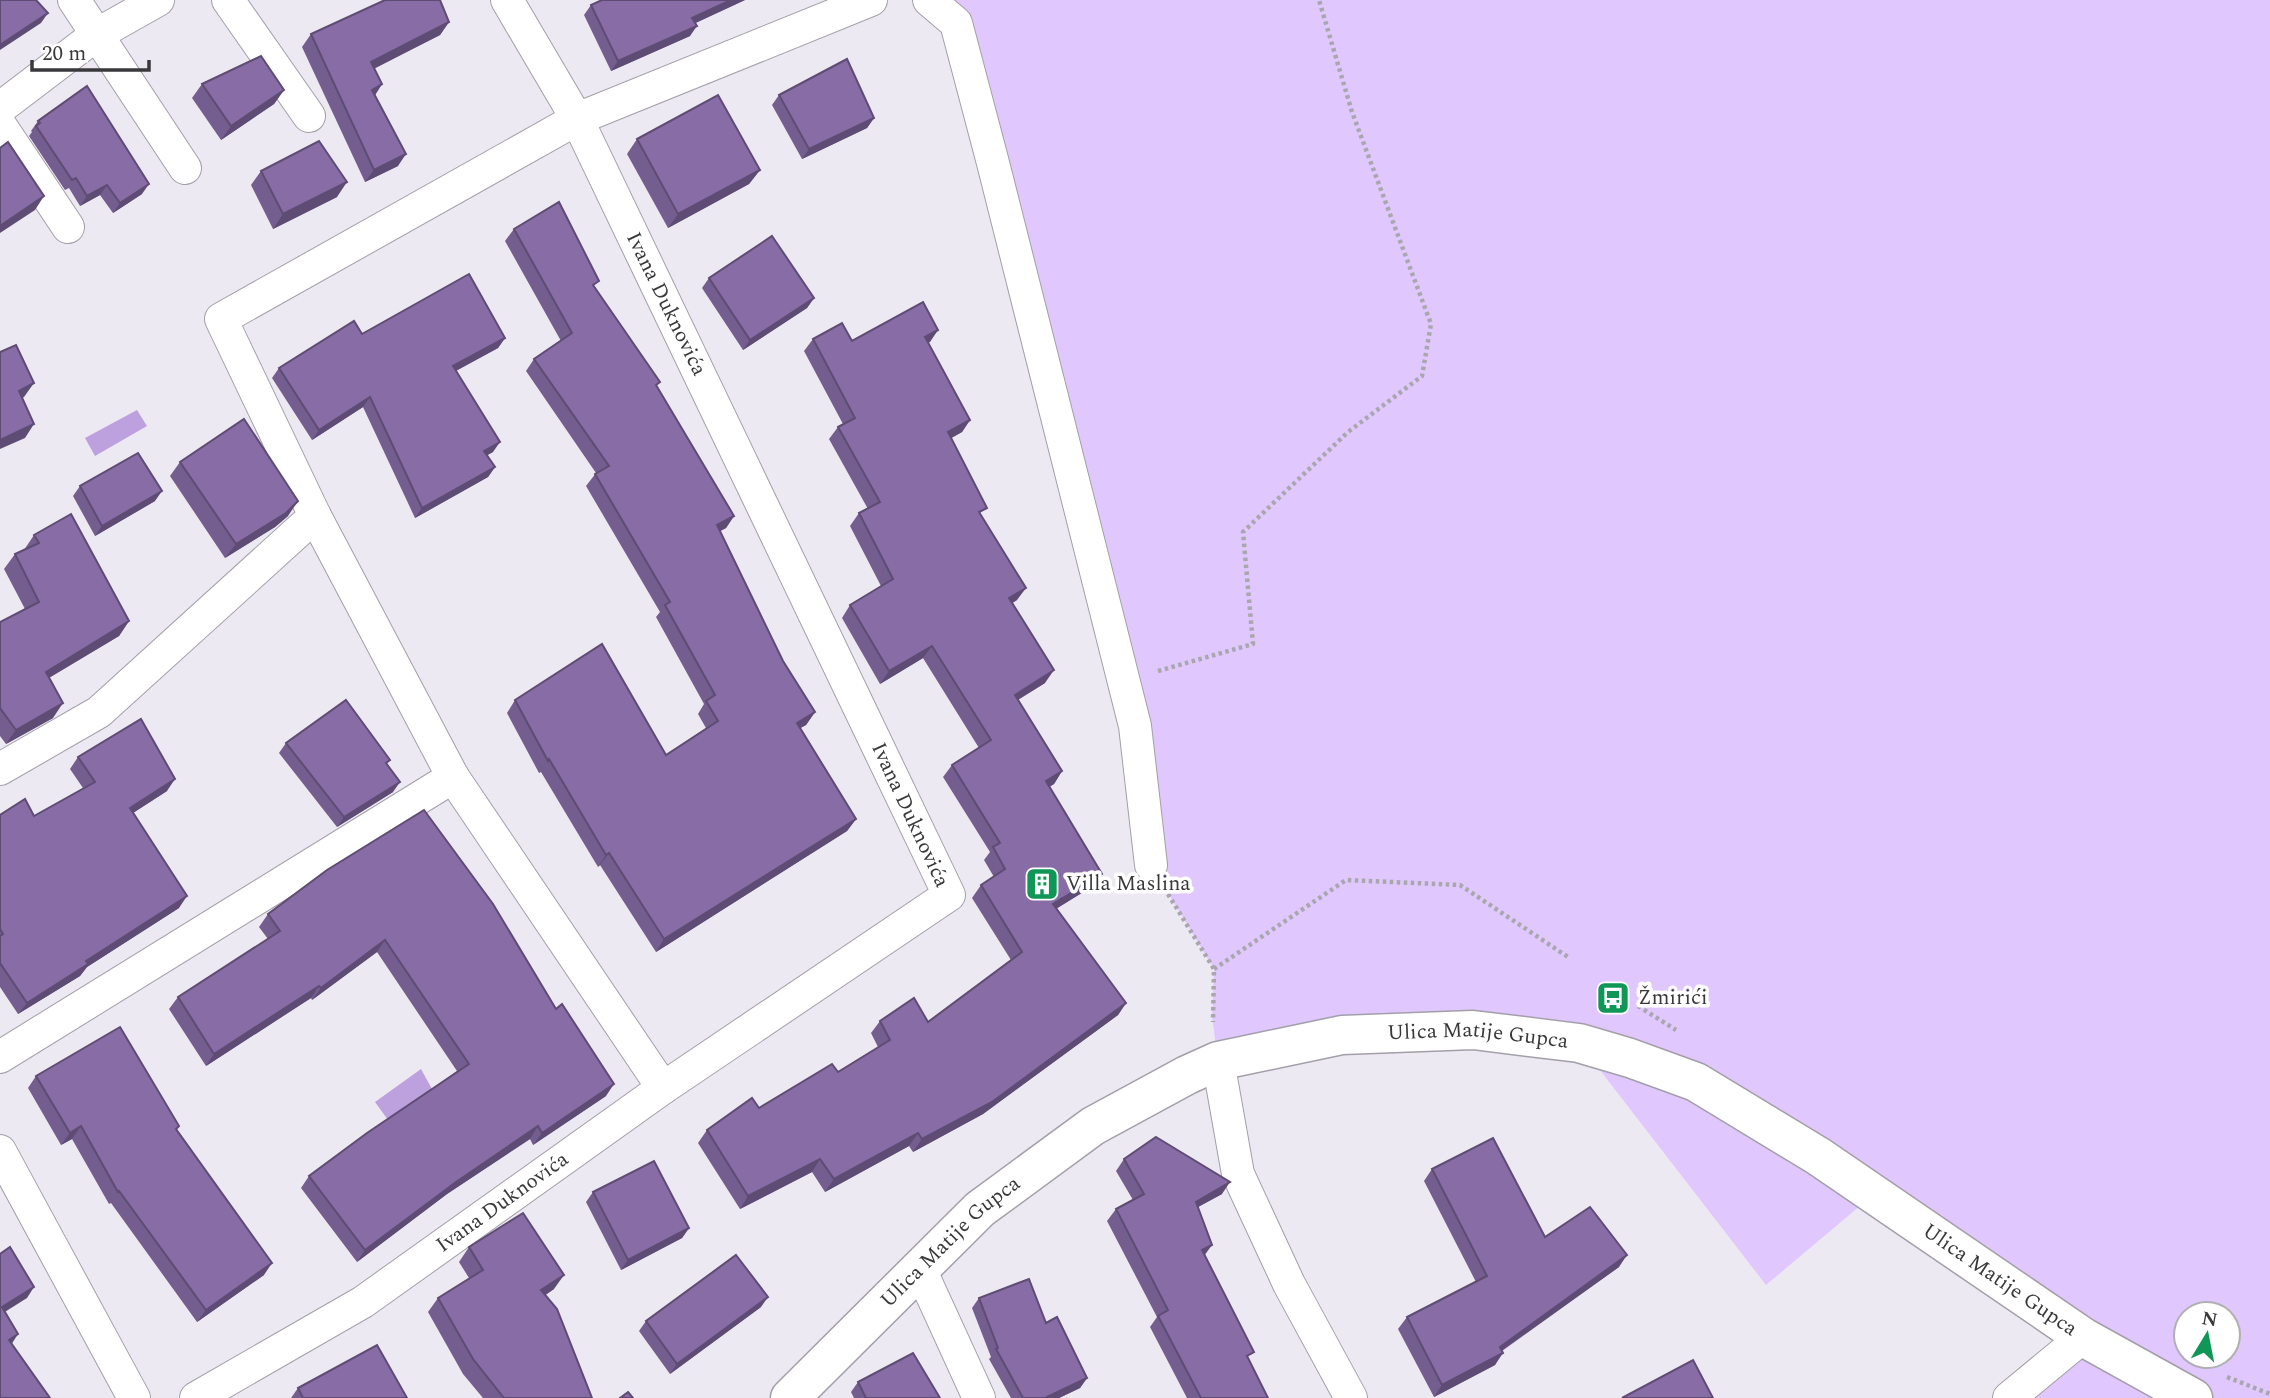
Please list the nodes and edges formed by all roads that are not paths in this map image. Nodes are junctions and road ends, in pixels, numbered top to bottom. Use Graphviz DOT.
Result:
graph roads {
  1 [pos="74,0"];
  2 [pos="158,0"];
  3 [pos="228,0"];
  4 [pos="507,0"];
  5 [pos="871,0"];
  6 [pos="929,0"];
  7 [pos="96,35"];
  8 [pos="0,107"];
  9 [pos="309,116"];
  10 [pos="577,119"];
  11 [pos="0,125"];
  12 [pos="185,168"];
  13 [pos="68,227"];
  14 [pos="315,516"];
  15 [pos="0,769"];
  16 [pos="453,777"];
  17 [pos="1151,864"];
  18 [pos="0,1056"];
  19 [pos="1219,1061"];
  20 [pos="663,1088"];
  21 [pos="0,1151"];
  22 [pos="920,1269"];
  23 [pos="2082,1337"];
  24 [pos="2203,1397"];
  25 [pos="134,1398"];
  26 [pos="196,1398"];
  27 [pos="790,1398"];
  28 [pos="979,1398"];
  29 [pos="1350,1398"];
  30 [pos="2009,1398"];
  1 -- 7 [label="street"];
  2 -- 7 [label="street"];
  3 -- 9 [label="street"];
  4 -- 10 [label="street, Ivana Duknovića"];
  5 -- 10 [label="street"];
  6 -- 17 [label="street"];
  7 -- 8 [label="street"];
  7 -- 12 [label="street"];
  10 -- 14 [label="street"];
  10 -- 20 [label="street, Ivana Duknovića"];
  11 -- 13 [label="street"];
  14 -- 15 [label="street"];
  14 -- 16 [label="street"];
  16 -- 18 [label="street"];
  16 -- 20 [label="street"];
  19 -- 22 [label="street, Ulica Matije Gupca"];
  19 -- 23 [label="street, Ulica Matije Gupca"];
  19 -- 29 [label="street"];
  20 -- 26 [label="street, Ivana Duknovića"];
  21 -- 25 [label="street"];
  22 -- 27 [label="street, Ulica Matije Gupca"];
  22 -- 28 [label="street"];
  23 -- 24 [label="street, Ulica Matije Gupca"];
  23 -- 30 [label="street"];
}
